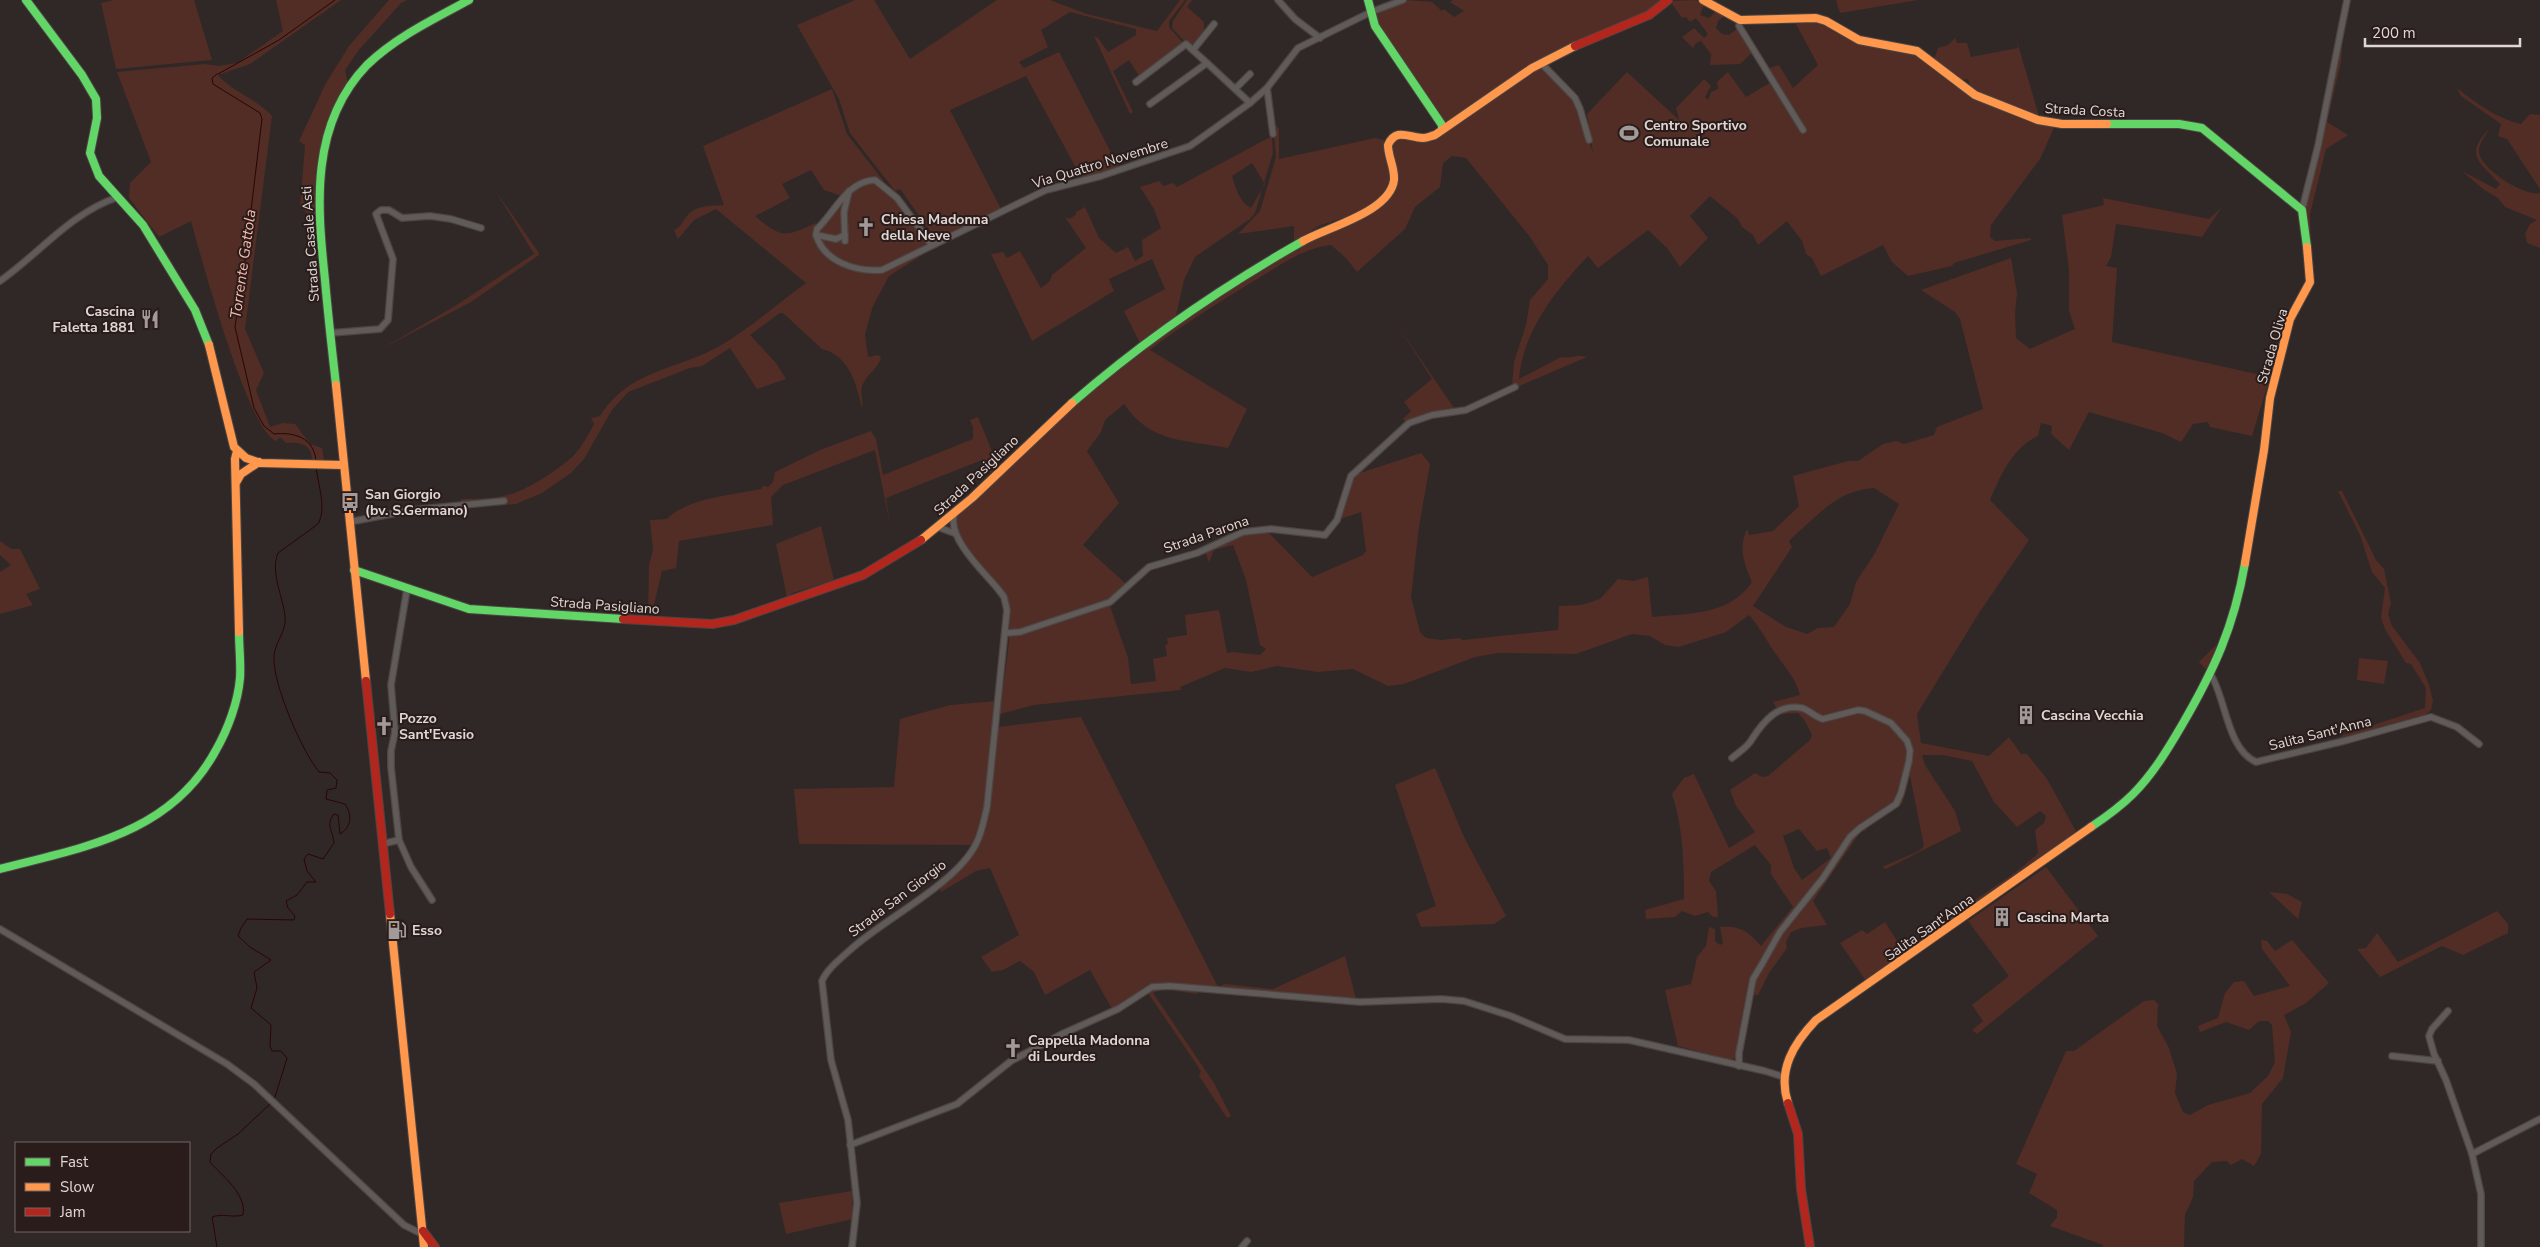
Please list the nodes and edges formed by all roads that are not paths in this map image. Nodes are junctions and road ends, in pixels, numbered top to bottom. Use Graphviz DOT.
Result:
graph roads {
  1 [pos="26,0"];
  2 [pos="469,0"];
  3 [pos="1278,0"];
  4 [pos="1368,0"];
  5 [pos="1403,0"];
  6 [pos="1668,0"];
  7 [pos="1703,0"];
  8 [pos="2347,0"];
  9 [pos="1371,12"];
  10 [pos="1740,20"];
  11 [pos="1214,24"];
  12 [pos="1320,38"];
  13 [pos="1192,50"];
  14 [pos="1207,64"];
  15 [pos="1541,64"];
  16 [pos="1250,74"];
  17 [pos="1136,82"];
  18 [pos="1267,88"];
  19 [pos="1235,89"];
  20 [pos="1250,103"];
  21 [pos="1150,104"];
  22 [pos="1442,129"];
  23 [pos="1803,130"];
  24 [pos="1273,134"];
  25 [pos="1589,140"];
  26 [pos="849,191"];
  27 [pos="118,197"];
  28 [pos="2302,210"];
  29 [pos="480,228"];
  30 [pos="816,235"];
  31 [pos="932,244"];
  32 [pos="0,281"];
  33 [pos="330,334"];
  34 [pos="1515,387"];
  35 [pos="237,451"];
  36 [pos="258,462"];
  37 [pos="343,464"];
  38 [pos="237,481"];
  39 [pos="504,501"];
  40 [pos="954,515"];
  41 [pos="350,522"];
  42 [pos="938,527"];
  43 [pos="954,533"];
  44 [pos="354,570"];
  45 [pos="407,589"];
  46 [pos="1006,633"];
  47 [pos="2213,673"];
  48 [pos="2479,744"];
  49 [pos="1732,758"];
  50 [pos="399,840"];
  51 [pos="382,844"];
  52 [pos="0,869"];
  53 [pos="432,900"];
  54 [pos="0,929"];
  55 [pos="2448,1011"];
  56 [pos="2392,1056"];
  57 [pos="2438,1061"];
  58 [pos="1739,1066"];
  59 [pos="1784,1077"];
  60 [pos="2540,1119"];
  61 [pos="850,1145"];
  62 [pos="2472,1154"];
  63 [pos="421,1225"];
  64 [pos="422,1234"];
  65 [pos="1247,1241"];
  66 [pos="424,1247"];
  67 [pos="435,1247"];
  68 [pos="852,1247"];
  69 [pos="1242,1247"];
  70 [pos="1810,1247"];
  71 [pos="2481,1247"];
  1 -- 27 [label="street"];
  2 -- 33 [label="street, Strada Casale Asti"];
  3 -- 12 [label="street"];
  4 -- 9 [label="street"];
  5 -- 9 [label="street, Via Quattro Novembre"];
  6 -- 15 [label="street"];
  7 -- 10 [label="street"];
  8 -- 28 [label="street, Strada Oliva"];
  9 -- 12 [label="street, Via Quattro Novembre"];
  9 -- 22 [label="street"];
  10 -- 23 [label="street"];
  10 -- 28 [label="street, Strada Costa"];
  11 -- 13 [label="street"];
  12 -- 18 [label="street, Via Quattro Novembre"];
  13 -- 14 [label="street"];
  13 -- 17 [label="street"];
  14 -- 19 [label="street"];
  14 -- 21 [label="street"];
  15 -- 22 [label="street"];
  15 -- 25 [label="street"];
  16 -- 19 [label="street"];
  18 -- 20 [label="street, Via Quattro Novembre"];
  18 -- 24 [label="street"];
  19 -- 20 [label="street"];
  20 -- 31 [label="street, Via Quattro Novembre"];
  22 -- 40 [label="street, Strada Pasigliano"];
  26 -- 30 [label="street"];
  26 -- 30 [label="street"];
  26 -- 31 [label="street"];
  27 -- 32 [label="street"];
  27 -- 35 [label="street"];
  28 -- 47 [label="street, Strada Oliva"];
  29 -- 33 [label="street"];
  30 -- 31 [label="street, Via Quattro Novembre"];
  33 -- 37 [label="street, Strada Casale Asti"];
  34 -- 46 [label="street, Strada Parona"];
  35 -- 36 [label="street"];
  35 -- 38 [label="street"];
  36 -- 37 [label="street"];
  36 -- 38 [label="street"];
  37 -- 41 [label="street, Strada Casale Asti"];
  38 -- 52 [label="street"];
  39 -- 41 [label="street"];
  40 -- 42 [label="street, Strada Pasigliano"];
  40 -- 43 [label="street"];
  41 -- 44 [label="street, Strada Casale Asti"];
  42 -- 43 [label="street"];
  42 -- 45 [label="street, Strada Pasigliano"];
  43 -- 46 [label="street, Strada San Giorgio"];
  44 -- 45 [label="street, Strada Pasigliano"];
  44 -- 51 [label="street, Strada Casale Asti"];
  45 -- 50 [label="street"];
  46 -- 61 [label="street, Strada San Giorgio"];
  47 -- 48 [label="street, Salita Sant'Anna"];
  47 -- 59 [label="street, Salita Sant'Anna"];
  49 -- 58 [label="street"];
  50 -- 51 [label="street"];
  50 -- 53 [label="street"];
  51 -- 63 [label="street, Strada Casale Asti"];
  54 -- 64 [label="street"];
  55 -- 57 [label="street"];
  56 -- 57 [label="street"];
  57 -- 62 [label="street"];
  58 -- 59 [label="street"];
  58 -- 61 [label="street"];
  59 -- 70 [label="street, Salita Sant'Anna"];
  60 -- 62 [label="street"];
  61 -- 68 [label="street, Strada San Giorgio"];
  62 -- 71 [label="street"];
  63 -- 64 [label="street, Strada Casale Asti"];
  63 -- 67 [label="street"];
  64 -- 66 [label="street, Strada Casale Asti"];
  65 -- 69 [label="street"];
}
